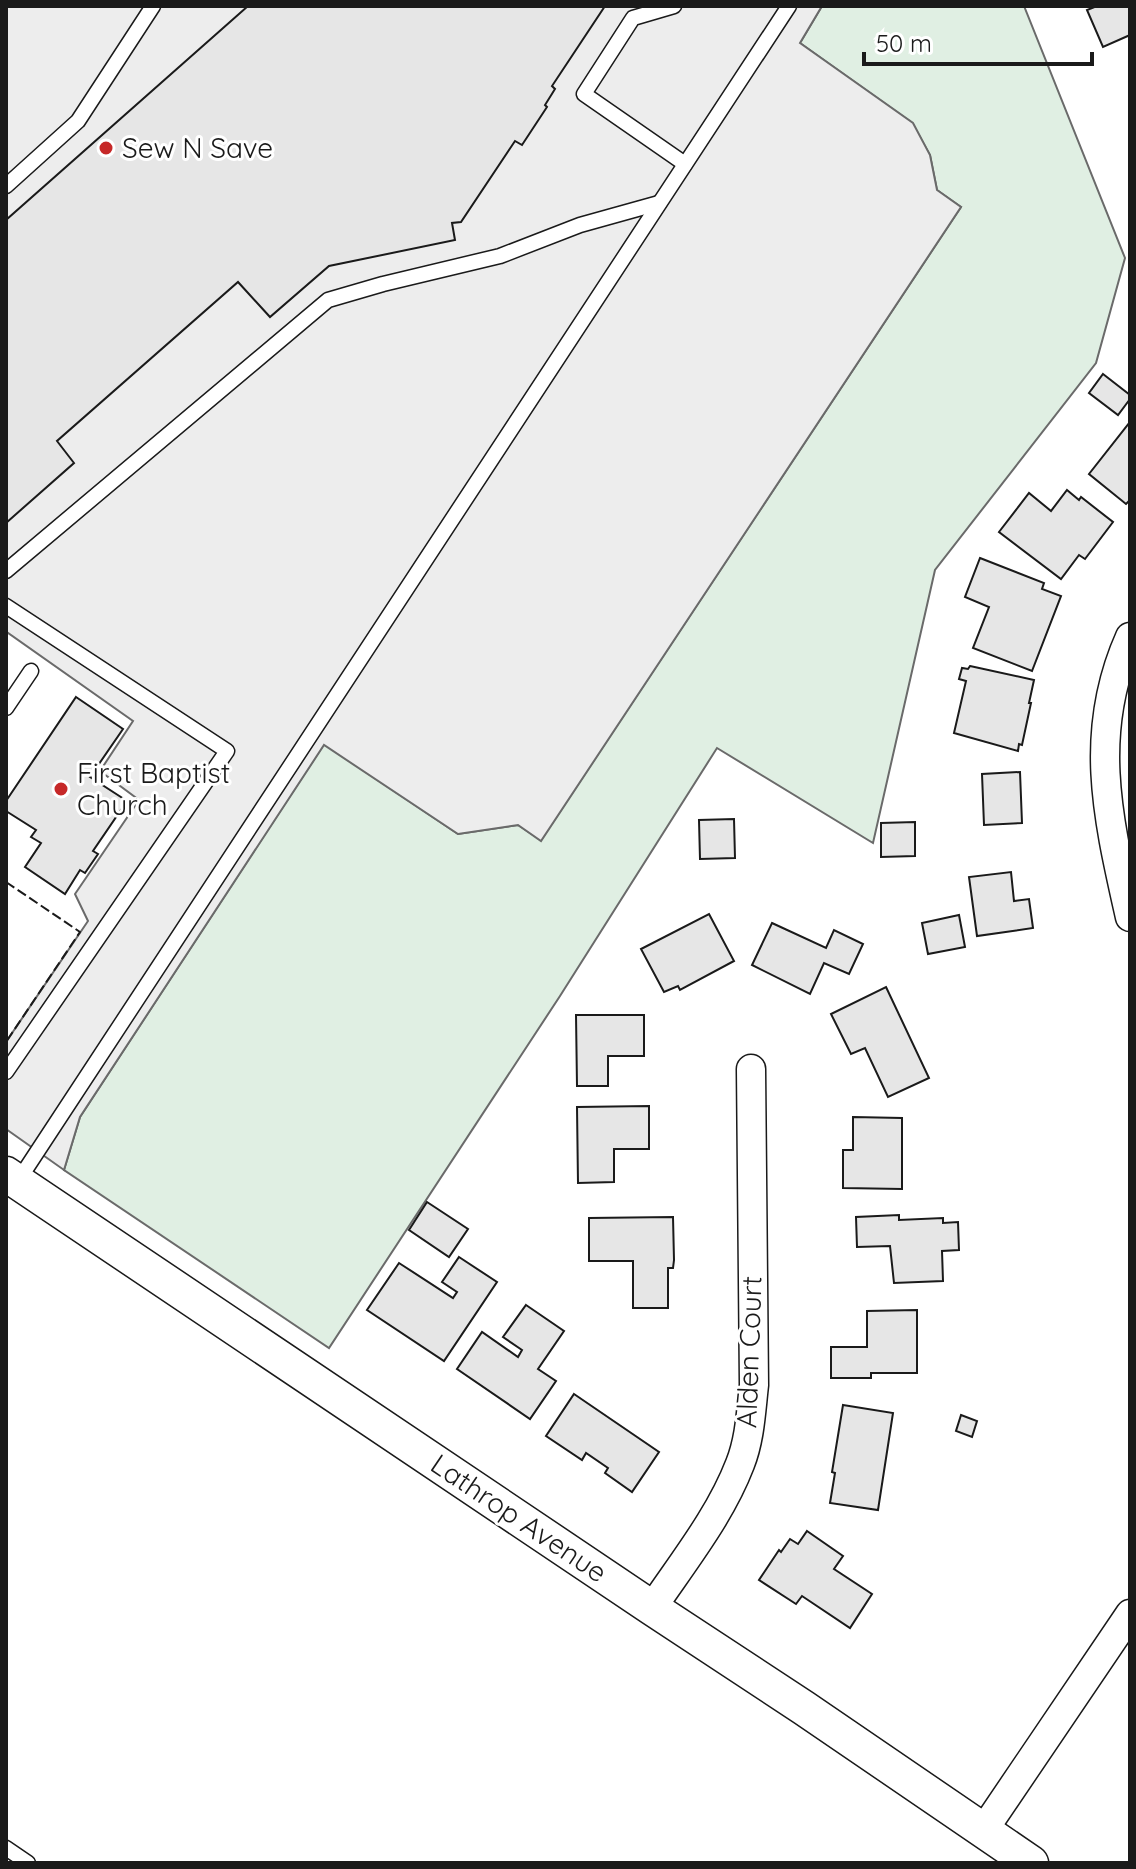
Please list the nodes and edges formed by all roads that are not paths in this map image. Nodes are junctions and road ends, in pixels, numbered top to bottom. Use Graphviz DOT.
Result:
graph roads {
  1 [pos="153,6"];
  2 [pos="674,6"];
  3 [pos="782,8"];
  4 [pos="685,164"];
  5 [pos="6,186"];
  6 [pos="659,203"];
  7 [pos="6,571"];
  8 [pos="6,606"];
  9 [pos="1130,637"];
  10 [pos="31,671"];
  11 [pos="6,708"];
  12 [pos="1130,917"];
  13 [pos="751,1069"];
  14 [pos="6,1072"];
  15 [pos="12,1177"];
  16 [pos="652,1608"];
  17 [pos="1130,1614"];
  18 [pos="983,1831"];
  19 [pos="6,1848"];
  20 [pos="28,1863"];
  21 [pos="1031,1863"];
  1 -- 5 [label="lane"];
  2 -- 4 [label="lane"];
  3 -- 4 [label="lane"];
  4 -- 6 [label="lane"];
  6 -- 7 [label="lane"];
  6 -- 15 [label="lane"];
  8 -- 14 [label="lane"];
  9 -- 12 [label="street"];
  10 -- 11 [label="lane"];
  13 -- 16 [label="street, Alden Court"];
  15 -- 16 [label="street, Lathrop Avenue"];
  16 -- 18 [label="street, Lathrop Avenue"];
  17 -- 18 [label="street"];
  18 -- 21 [label="street, Lathrop Avenue"];
  19 -- 20 [label="lane"];
}
